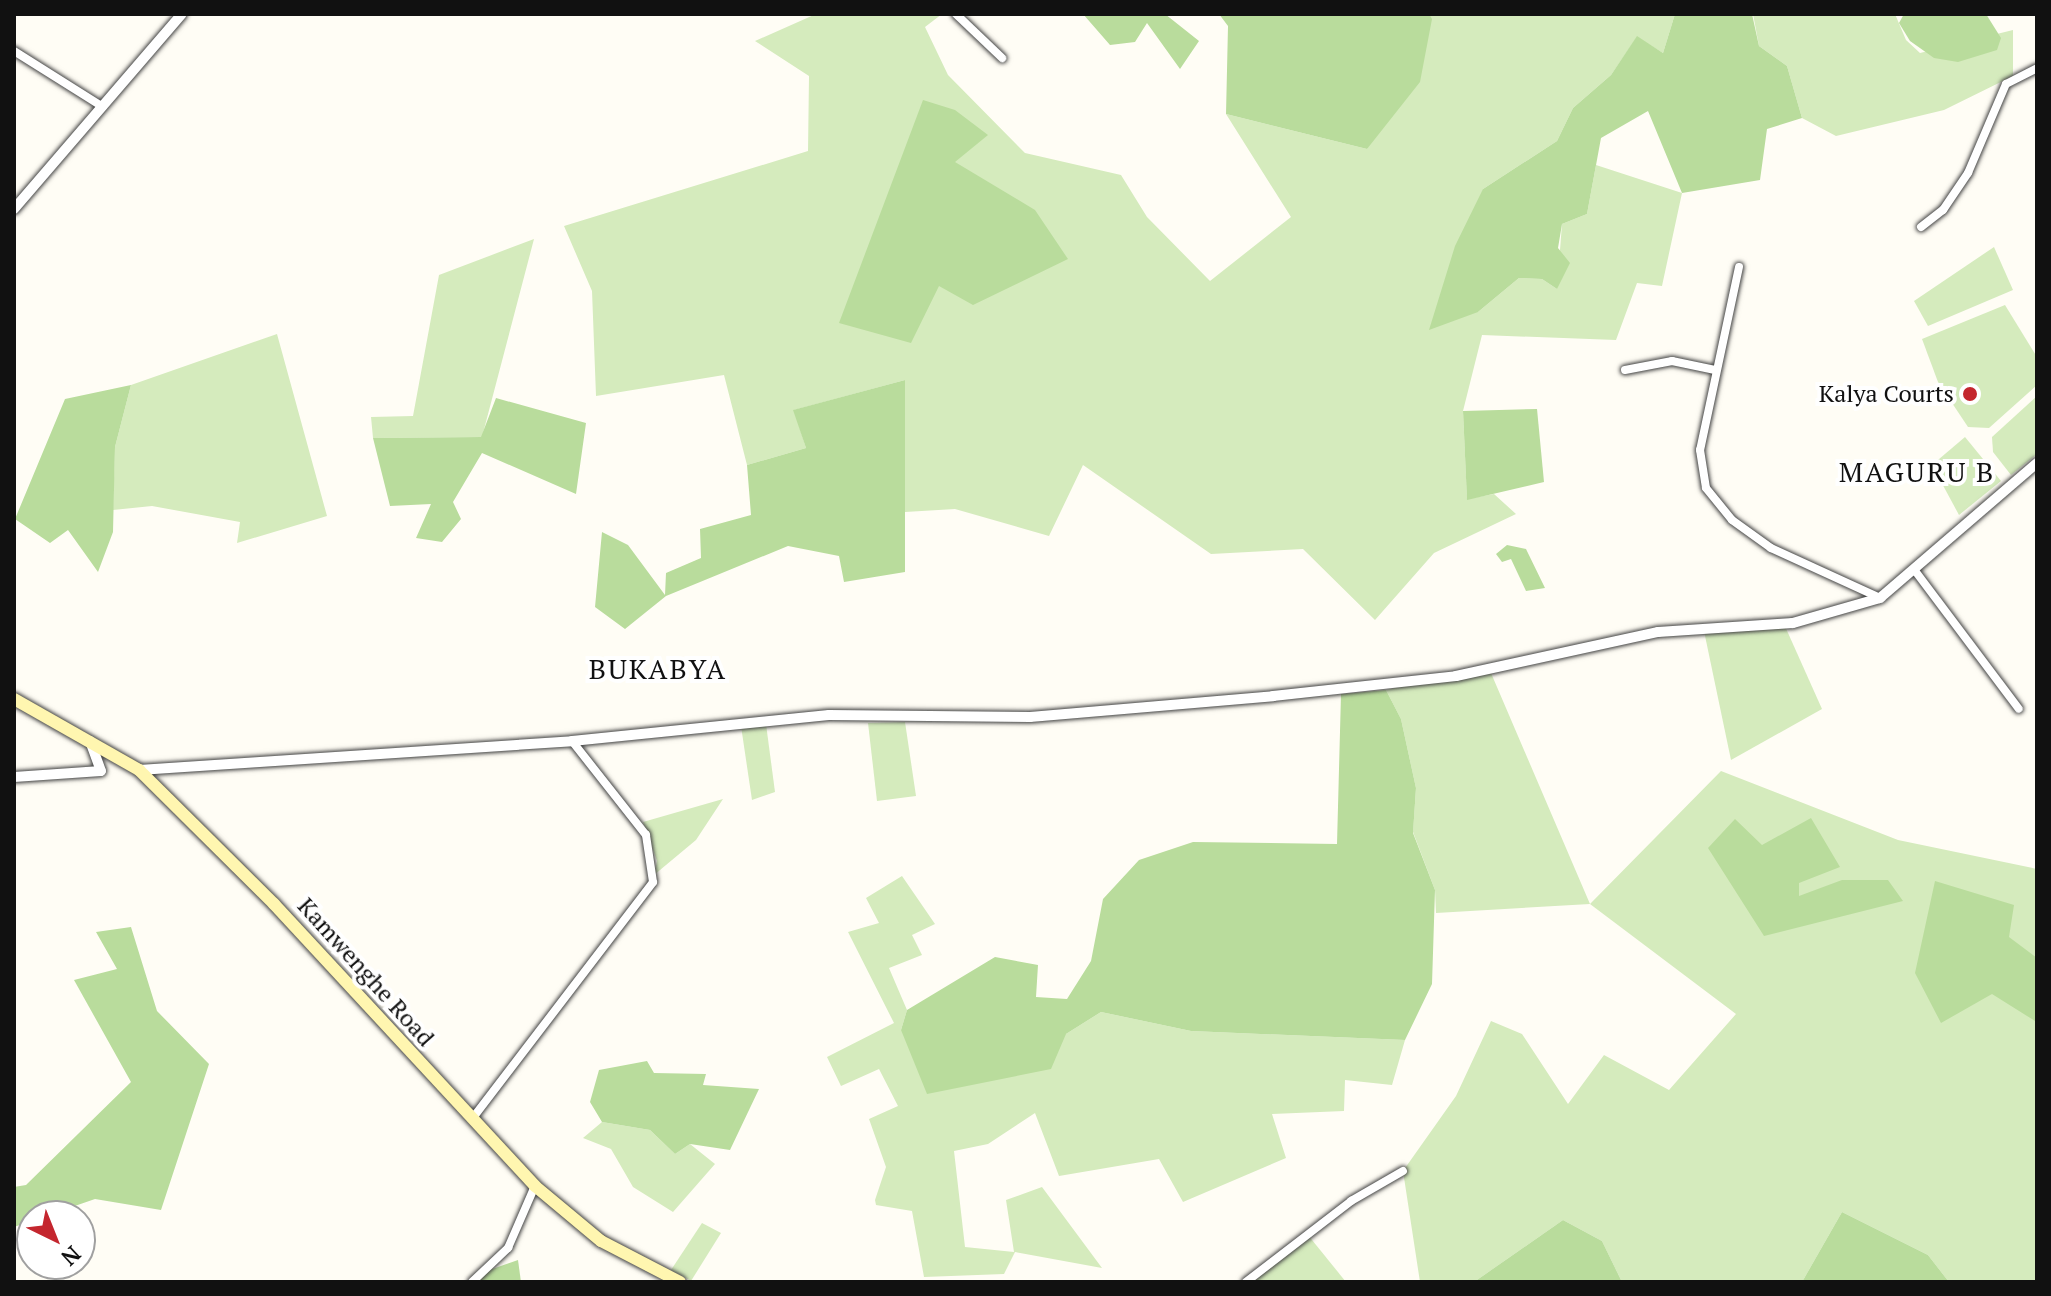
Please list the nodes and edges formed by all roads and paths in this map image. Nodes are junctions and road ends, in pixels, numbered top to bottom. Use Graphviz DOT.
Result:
graph roads {
  1 [pos="182,14"];
  2 [pos="956,14"];
  3 [pos="14,51"];
  4 [pos="1002,58"];
  5 [pos="2037,68"];
  6 [pos="103,107"];
  7 [pos="14,209"];
  8 [pos="1921,227"];
  9 [pos="1739,267"];
  10 [pos="1625,370"];
  11 [pos="1715,370"];
  12 [pos="2037,463"];
  13 [pos="1916,572"];
  14 [pos="1880,598"];
  15 [pos="14,699"];
  16 [pos="2019,709"];
  17 [pos="89,739"];
  18 [pos="572,741"];
  19 [pos="139,770"];
  20 [pos="14,777"];
  21 [pos="472,1119"];
  22 [pos="1403,1171"];
  23 [pos="535,1186"];
  24 [pos="472,1282"];
  25 [pos="680,1282"];
  26 [pos="1246,1282"];
  1 -- 6 [label="street"];
  2 -- 4 [label="street"];
  3 -- 6 [label="street"];
  5 -- 8 [label="street"];
  6 -- 7 [label="street"];
  9 -- 11 [label="street"];
  10 -- 11 [label="street"];
  11 -- 14 [label="street"];
  12 -- 13 [label="street"];
  13 -- 14 [label="street"];
  13 -- 16 [label="street"];
  14 -- 18 [label="street"];
  15 -- 17 [label="main road, Kamwenghe Road"];
  17 -- 19 [label="main road, Kamwenghe Road"];
  17 -- 20 [label="street"];
  18 -- 19 [label="street"];
  18 -- 21 [label="street"];
  19 -- 21 [label="main road, Kamwenghe Road"];
  21 -- 23 [label="main road, Kamwenghe Road"];
  22 -- 26 [label="street"];
  23 -- 24 [label="street"];
  23 -- 25 [label="main road, Kamwenghe Road"];
}
